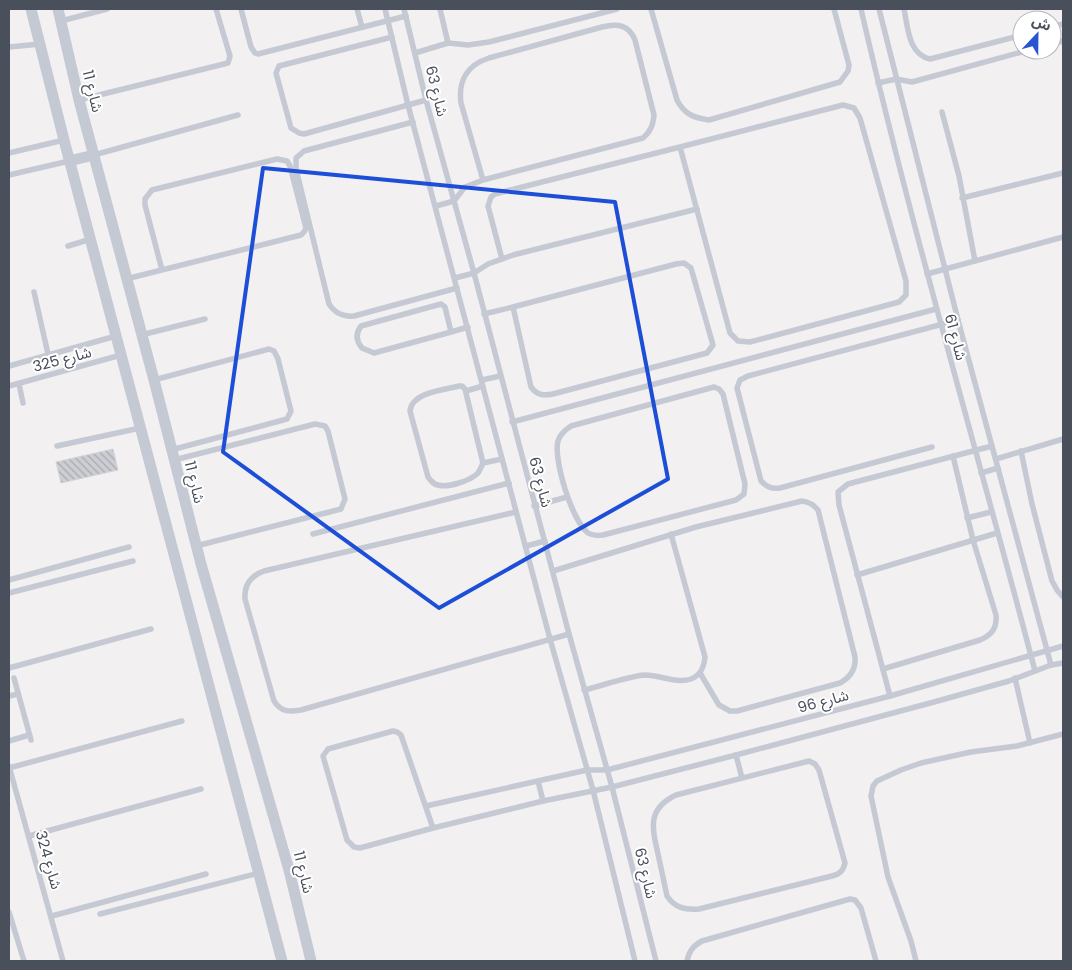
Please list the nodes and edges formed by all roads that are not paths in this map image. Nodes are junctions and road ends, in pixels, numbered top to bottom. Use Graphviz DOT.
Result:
graph roads {
  1 [pos="31,9"];
  2 [pos="58,9"];
  3 [pos="107,9"];
  4 [pos="216,9"];
  5 [pos="241,9"];
  6 [pos="358,9"];
  7 [pos="385,9"];
  8 [pos="404,9"];
  9 [pos="440,9"];
  10 [pos="617,9"];
  11 [pos="651,9"];
  12 [pos="834,9"];
  13 [pos="861,9"];
  14 [pos="879,9"];
  15 [pos="904,9"];
  16 [pos="406,16"];
  17 [pos="388,20"];
  18 [pos="61,21"];
  19 [pos="362,27"];
  20 [pos="392,37"];
  21 [pos="1012,38"];
  22 [pos="448,43"];
  23 [pos="40,44"];
  24 [pos="9,47"];
  25 [pos="415,53"];
  26 [pos="1012,55"];
  27 [pos="896,78"];
  28 [pos="878,83"];
  29 [pos="79,100"];
  30 [pos="426,100"];
  31 [pos="408,105"];
  32 [pos="942,112"];
  33 [pos="238,115"];
  34 [pos="413,122"];
  35 [pos="64,140"];
  36 [pos="680,147"];
  37 [pos="9,153"];
  38 [pos="94,155"];
  39 [pos="70,161"];
  40 [pos="1063,173"];
  41 [pos="9,175"];
  42 [pos="483,180"];
  43 [pos="962,198"];
  44 [pos="454,201"];
  45 [pos="436,206"];
  46 [pos="697,209"];
  47 [pos="1063,237"];
  48 [pos="91,239"];
  49 [pos="68,246"];
  50 [pos="502,259"];
  51 [pos="975,261"];
  52 [pos="945,269"];
  53 [pos="162,270"];
  54 [pos="474,273"];
  55 [pos="927,274"];
  56 [pos="455,278"];
  57 [pos="126,279"];
  58 [pos="457,288"];
  59 [pos="34,292"];
  60 [pos="512,307"];
  61 [pos="936,309"];
  62 [pos="484,314"];
  63 [pos="205,319"];
  64 [pos="958,320"];
  65 [pos="940,325"];
  66 [pos="468,327"];
  67 [pos="451,332"];
  68 [pos="141,335"];
  69 [pos="116,336"];
  70 [pos="48,354"];
  71 [pos="121,355"];
  72 [pos="9,366"];
  73 [pos="500,376"];
  74 [pos="154,380"];
  75 [pos="482,383"];
  76 [pos="19,384"];
  77 [pos="9,386"];
  78 [pos="466,391"];
  79 [pos="23,403"];
  80 [pos="512,422"];
  81 [pos="140,428"];
  82 [pos="1063,439"];
  83 [pos="57,446"];
  84 [pos="992,446"];
  85 [pos="932,447"];
  86 [pos="974,450"];
  87 [pos="1021,451"];
  88 [pos="173,455"];
  89 [pos="953,456"];
  90 [pos="502,459"];
  91 [pos="996,459"];
  92 [pos="483,463"];
  93 [pos="998,468"];
  94 [pos="981,473"];
  95 [pos="509,483"];
  96 [pos="568,497"];
  97 [pos="534,506"];
  98 [pos="516,512"];
  99 [pos="991,512"];
  100 [pos="968,518"];
  101 [pos="997,533"];
  102 [pos="314,534"];
  103 [pos="672,534"];
  104 [pos="973,540"];
  105 [pos="545,541"];
  106 [pos="196,546"];
  107 [pos="526,546"];
  108 [pos="130,547"];
  109 [pos="133,561"];
  110 [pos="552,571"];
  111 [pos="858,574"];
  112 [pos="9,580"];
  113 [pos="9,593"];
  114 [pos="1063,596"];
  115 [pos="151,630"];
  116 [pos="569,634"];
  117 [pos="550,639"];
  118 [pos="1063,646"];
  119 [pos="1047,650"];
  120 [pos="1031,656"];
  121 [pos="1063,663"];
  122 [pos="1051,665"];
  123 [pos="9,668"];
  124 [pos="883,669"];
  125 [pos="1035,671"];
  126 [pos="700,672"];
  127 [pos="14,678"];
  128 [pos="1015,678"];
  129 [pos="584,690"];
  130 [pos="18,694"];
  131 [pos="9,696"];
  132 [pos="890,696"];
  133 [pos="182,721"];
  134 [pos="1063,734"];
  135 [pos="9,741"];
  136 [pos="1030,743"];
  137 [pos="736,754"];
  138 [pos="9,767"];
  139 [pos="587,770"];
  140 [pos="607,770"];
  141 [pos="742,778"];
  142 [pos="538,781"];
  143 [pos="612,786"];
  144 [pos="200,789"];
  145 [pos="593,790"];
  146 [pos="543,801"];
  147 [pos="426,806"];
  148 [pos="433,828"];
  149 [pos="29,836"];
  150 [pos="259,872"];
  151 [pos="206,874"];
  152 [pos="9,912"];
  153 [pos="100,914"];
  154 [pos="52,916"];
  155 [pos="24,961"];
  156 [pos="63,961"];
  157 [pos="282,961"];
  158 [pos="311,961"];
  159 [pos="635,961"];
  160 [pos="656,961"];
  161 [pos="687,961"];
  162 [pos="876,961"];
  163 [pos="916,961"];
  1 -- 23 [label="street"];
  2 -- 18 [label="street, شارع 11"];
  3 -- 18 [label="lane"];
  4 -- 29 [label="lane"];
  5 -- 19 [label="lane"];
  6 -- 19 [label="lane"];
  7 -- 17 [label="lane, شارع 63"];
  8 -- 16 [label="lane, شارع 63"];
  9 -- 22 [label="lane"];
  10 -- 22 [label="lane"];
  11 -- 12 [label="lane"];
  13 -- 28 [label="lane, شارع 61"];
  14 -- 27 [label="lane, شارع 61"];
  15 -- 21 [label="lane"];
  16 -- 17 [label="lane"];
  16 -- 25 [label="lane, شارع 63"];
  17 -- 19 [label="lane"];
  17 -- 20 [label="lane, شارع 63"];
  18 -- 29 [label="street, شارع 11"];
  20 -- 31 [label="lane, شارع 63"];
  20 -- 31 [label="lane"];
  22 -- 25 [label="lane"];
  23 -- 24 [label="lane"];
  23 -- 35 [label="street"];
  25 -- 30 [label="lane, شارع 63"];
  26 -- 27 [label="lane"];
  27 -- 28 [label="lane"];
  27 -- 52 [label="lane, شارع 61"];
  28 -- 55 [label="lane, شارع 61"];
  29 -- 38 [label="street, شارع 11"];
  30 -- 31 [label="lane"];
  30 -- 44 [label="lane, شارع 63"];
  31 -- 34 [label="lane, شارع 63"];
  32 -- 43 [label="lane"];
  33 -- 38 [label="lane"];
  34 -- 45 [label="lane, شارع 63"];
  34 -- 58 [label="lane"];
  35 -- 37 [label="lane"];
  35 -- 39 [label="street"];
  36 -- 46 [label="lane"];
  36 -- 46 [label="lane"];
  36 -- 50 [label="lane"];
  38 -- 39 [label="street"];
  38 -- 57 [label="street, شارع 11"];
  39 -- 41 [label="lane"];
  39 -- 48 [label="street"];
  40 -- 43 [label="lane"];
  42 -- 42 [label="lane"];
  42 -- 44 [label="lane"];
  43 -- 51 [label="lane"];
  44 -- 45 [label="lane"];
  44 -- 54 [label="lane, شارع 63"];
  45 -- 56 [label="lane, شارع 63"];
  46 -- 50 [label="lane"];
  47 -- 51 [label="lane"];
  48 -- 49 [label="lane"];
  48 -- 69 [label="street"];
  50 -- 54 [label="lane"];
  51 -- 52 [label="lane"];
  52 -- 55 [label="lane"];
  52 -- 64 [label="lane, شارع 61"];
  53 -- 53 [label="lane"];
  53 -- 57 [label="lane"];
  54 -- 56 [label="lane"];
  54 -- 62 [label="lane, شارع 63"];
  55 -- 61 [label="lane, شارع 61"];
  56 -- 58 [label="lane, شارع 63"];
  57 -- 68 [label="street, شارع 11"];
  58 -- 66 [label="lane, شارع 63"];
  59 -- 70 [label="lane"];
  60 -- 60 [label="lane"];
  60 -- 62 [label="lane"];
  61 -- 65 [label="lane, شارع 61"];
  61 -- 80 [label="lane"];
  62 -- 73 [label="lane, شارع 63"];
  63 -- 68 [label="lane"];
  64 -- 65 [label="lane"];
  64 -- 84 [label="lane, شارع 61"];
  65 -- 85 [label="lane"];
  65 -- 86 [label="lane, شارع 61"];
  66 -- 67 [label="lane"];
  66 -- 75 [label="lane, شارع 63"];
  67 -- 67 [label="lane"];
  68 -- 74 [label="street, شارع 11"];
  69 -- 70 [label="lane, شارع 325"];
  69 -- 71 [label="street"];
  70 -- 72 [label="lane, شارع 325"];
  71 -- 76 [label="lane, شارع 325"];
  71 -- 81 [label="street"];
  73 -- 75 [label="lane"];
  73 -- 80 [label="lane, شارع 63"];
  74 -- 88 [label="street, شارع 11"];
  74 -- 88 [label="lane"];
  75 -- 78 [label="lane"];
  75 -- 90 [label="lane, شارع 63"];
  76 -- 77 [label="lane, شارع 325"];
  76 -- 79 [label="lane"];
  78 -- 92 [label="lane"];
  78 -- 92 [label="lane"];
  80 -- 97 [label="lane, شارع 63"];
  81 -- 83 [label="lane"];
  81 -- 150 [label="street"];
  82 -- 87 [label="lane"];
  84 -- 86 [label="lane"];
  84 -- 91 [label="lane, شارع 61"];
  86 -- 89 [label="lane"];
  86 -- 94 [label="lane, شارع 61"];
  87 -- 91 [label="lane"];
  87 -- 114 [label="lane"];
  88 -- 106 [label="street, شارع 11"];
  88 -- 106 [label="lane"];
  89 -- 100 [label="lane"];
  89 -- 111 [label="lane"];
  90 -- 92 [label="lane"];
  90 -- 95 [label="lane, شارع 63"];
  91 -- 93 [label="lane, شارع 61"];
  93 -- 94 [label="lane"];
  93 -- 119 [label="lane, شارع 61"];
  94 -- 99 [label="lane, شارع 61"];
  95 -- 98 [label="lane, شارع 63"];
  95 -- 102 [label="lane"];
  96 -- 96 [label="lane"];
  96 -- 97 [label="lane"];
  97 -- 105 [label="lane, شارع 63"];
  98 -- 107 [label="lane, شارع 63"];
  98 -- 117 [label="lane"];
  99 -- 100 [label="lane"];
  99 -- 101 [label="lane, شارع 61"];
  100 -- 104 [label="lane"];
  101 -- 104 [label="lane"];
  101 -- 120 [label="lane, شارع 61"];
  103 -- 110 [label="lane"];
  103 -- 126 [label="lane"];
  103 -- 126 [label="lane"];
  104 -- 111 [label="lane"];
  104 -- 124 [label="lane"];
  105 -- 107 [label="lane"];
  105 -- 110 [label="lane, شارع 63"];
  106 -- 158 [label="street, شارع 11"];
  107 -- 117 [label="lane, شارع 63"];
  108 -- 112 [label="lane"];
  109 -- 113 [label="lane"];
  110 -- 116 [label="lane, شارع 63"];
  111 -- 124 [label="lane"];
  115 -- 123 [label="lane"];
  116 -- 117 [label="lane"];
  116 -- 129 [label="lane, شارع 63"];
  117 -- 139 [label="lane, شارع 63"];
  118 -- 119 [label="lane, شارع 96"];
  119 -- 120 [label="lane, شارع 96"];
  119 -- 122 [label="lane, شارع 61"];
  120 -- 125 [label="lane, شارع 61"];
  120 -- 132 [label="lane, شارع 96"];
  121 -- 122 [label="lane, شارع 96"];
  122 -- 125 [label="lane, شارع 96"];
  124 -- 132 [label="lane"];
  125 -- 128 [label="lane, شارع 96"];
  126 -- 129 [label="lane"];
  127 -- 130 [label="lane"];
  128 -- 136 [label="lane"];
  128 -- 137 [label="lane, شارع 96"];
  129 -- 140 [label="lane, شارع 63"];
  130 -- 131 [label="lane"];
  130 -- 135 [label="lane"];
  132 -- 140 [label="lane, شارع 96"];
  133 -- 138 [label="lane"];
  134 -- 136 [label="lane"];
  136 -- 163 [label="lane"];
  137 -- 141 [label="lane"];
  137 -- 143 [label="lane, شارع 96"];
  138 -- 149 [label="lane, شارع 324"];
  139 -- 140 [label="lane, شارع 96"];
  139 -- 142 [label="lane, شارع 96"];
  139 -- 145 [label="lane, شارع 63"];
  140 -- 143 [label="lane, شارع 63"];
  141 -- 141 [label="lane"];
  142 -- 146 [label="lane"];
  142 -- 147 [label="lane, شارع 96"];
  143 -- 145 [label="lane, شارع 96"];
  143 -- 160 [label="lane, شارع 63"];
  144 -- 149 [label="lane"];
  145 -- 146 [label="lane, شارع 96"];
  145 -- 159 [label="lane, شارع 63"];
  146 -- 148 [label="lane, شارع 96"];
  147 -- 148 [label="lane"];
  147 -- 148 [label="lane, شارع 96"];
  149 -- 154 [label="lane, شارع 324"];
  150 -- 153 [label="lane"];
  150 -- 157 [label="street"];
  151 -- 154 [label="lane"];
  152 -- 155 [label="lane"];
  154 -- 156 [label="lane, شارع 324"];
  161 -- 162 [label="lane"];
}
